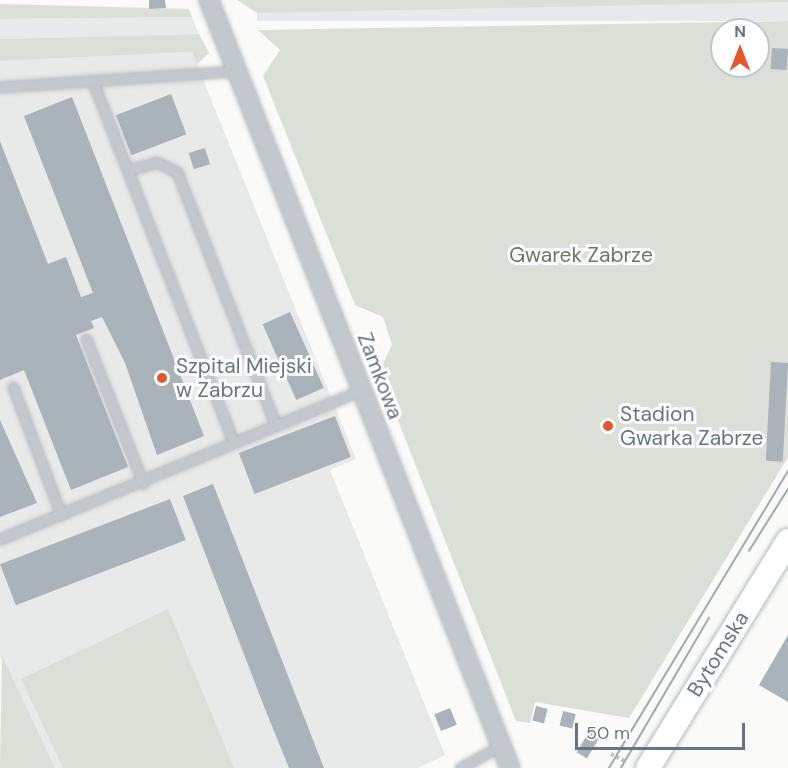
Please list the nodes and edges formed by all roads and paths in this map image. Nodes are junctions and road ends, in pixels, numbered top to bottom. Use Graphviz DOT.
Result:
graph roads {
  1 [pos="209,0"];
  2 [pos="237,71"];
  3 [pos="93,82"];
  4 [pos="0,87"];
  5 [pos="128,170"];
  6 [pos="86,339"];
  7 [pos="13,387"];
  8 [pos="362,390"];
  9 [pos="274,424"];
  10 [pos="233,441"];
  11 [pos="143,483"];
  12 [pos="61,515"];
  13 [pos="0,539"];
  14 [pos="784,554"];
  15 [pos="500,746"];
  16 [pos="460,768"];
  17 [pos="510,768"];
  18 [pos="648,768"];
  1 -- 2 [label="street, Zamkowa"];
  2 -- 3 [label="lane"];
  2 -- 8 [label="street, Zamkowa"];
  3 -- 4 [label="lane"];
  3 -- 5 [label="lane"];
  5 -- 9 [label="lane"];
  5 -- 10 [label="lane"];
  6 -- 11 [label="lane"];
  7 -- 12 [label="lane"];
  8 -- 9 [label="lane"];
  8 -- 15 [label="street, Zamkowa"];
  9 -- 10 [label="lane"];
  10 -- 11 [label="lane"];
  11 -- 12 [label="lane"];
  12 -- 13 [label="lane"];
  14 -- 18 [label="street, Bytomska"];
  15 -- 16 [label="lane"];
  15 -- 17 [label="street, Zamkowa"];
}
